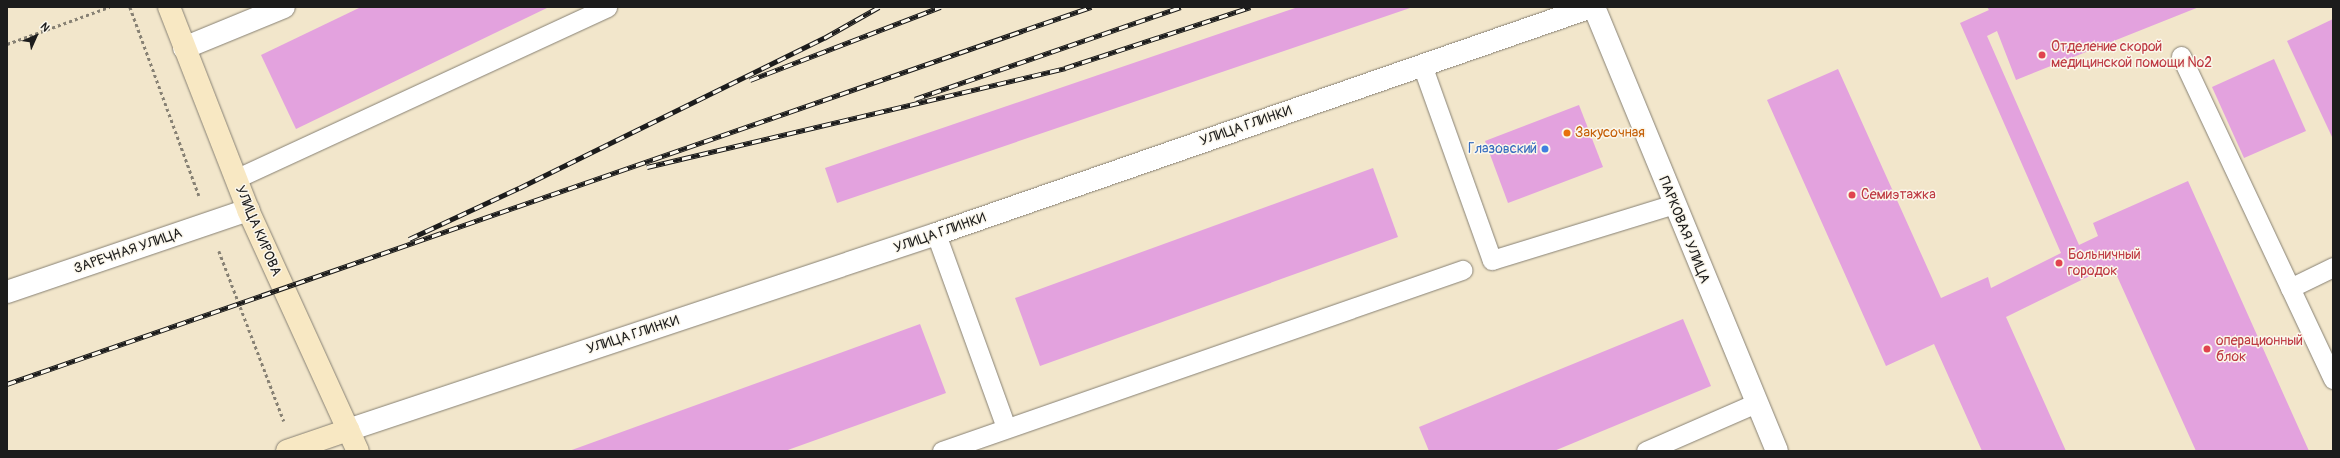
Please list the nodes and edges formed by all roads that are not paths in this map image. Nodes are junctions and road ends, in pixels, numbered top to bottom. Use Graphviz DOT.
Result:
graph roads {
  1 [pos="168,7"];
  2 [pos="284,7"];
  3 [pos="607,7"];
  4 [pos="1590,7"];
  5 [pos="1594,7"];
  6 [pos="259,12"];
  7 [pos="184,48"];
  8 [pos="2181,56"];
  9 [pos="1422,65"];
  10 [pos="235,179"];
  11 [pos="1674,204"];
  12 [pos="248,210"];
  13 [pos="936,234"];
  14 [pos="2333,267"];
  15 [pos="1462,270"];
  16 [pos="2290,288"];
  17 [pos="7,292"];
  18 [pos="2333,380"];
  19 [pos="1756,403"];
  20 [pos="1006,427"];
  21 [pos="348,430"];
  22 [pos="287,451"];
  23 [pos="358,451"];
  24 [pos="942,451"];
  25 [pos="1646,451"];
  26 [pos="1777,451"];
  1 -- 7 [label="main road, УЛИЦА КИРОВА"];
  2 -- 6 [label="street"];
  3 -- 10 [label="lane"];
  4 -- 9 [label="street, УЛИЦА ГЛИНКИ"];
  5 -- 11 [label="street, ПАРКОВАЯ УЛИЦА"];
  6 -- 7 [label="street"];
  7 -- 10 [label="main road, УЛИЦА КИРОВА"];
  8 -- 16 [label="lane"];
  9 -- 11 [label="lane"];
  9 -- 13 [label="street, УЛИЦА ГЛИНКИ"];
  10 -- 12 [label="main road, УЛИЦА КИРОВА"];
  11 -- 19 [label="street, ПАРКОВАЯ УЛИЦА"];
  12 -- 17 [label="street, ЗАРЕЧНАЯ УЛИЦА"];
  12 -- 21 [label="main road, УЛИЦА КИРОВА"];
  13 -- 20 [label="lane"];
  13 -- 21 [label="street, УЛИЦА ГЛИНКИ"];
  14 -- 16 [label="lane"];
  15 -- 20 [label="lane"];
  16 -- 18 [label="lane"];
  19 -- 25 [label="lane"];
  19 -- 26 [label="street, ПАРКОВАЯ УЛИЦА"];
  20 -- 24 [label="lane"];
  21 -- 22 [label="main road, УЛИЦА ГЛИНКИ"];
  21 -- 23 [label="main road, УЛИЦА КИРОВА"];
}
